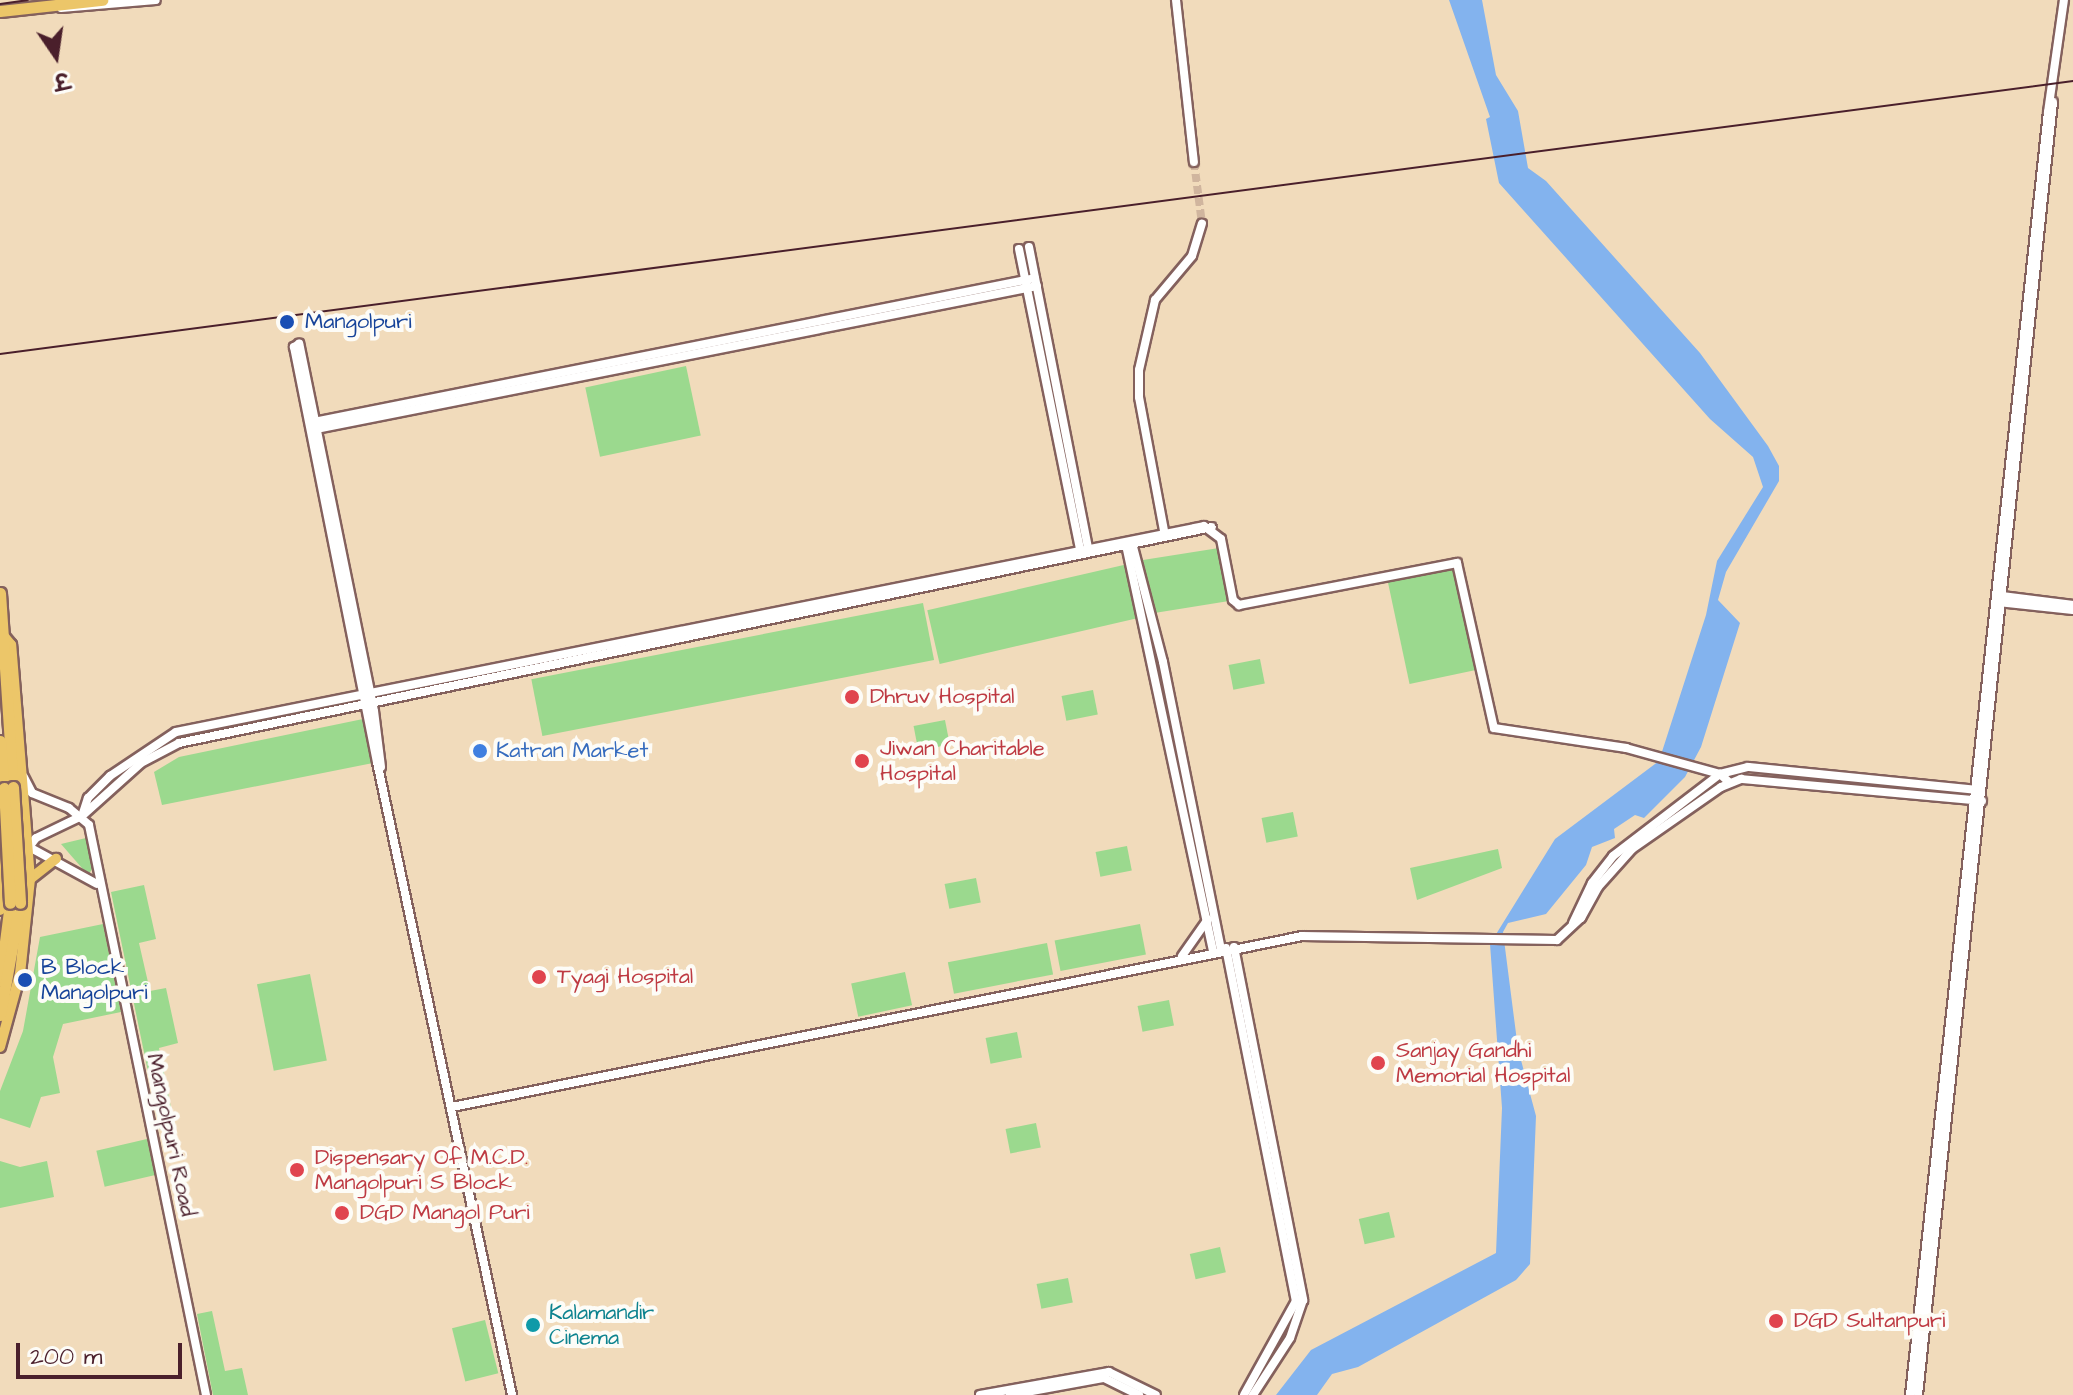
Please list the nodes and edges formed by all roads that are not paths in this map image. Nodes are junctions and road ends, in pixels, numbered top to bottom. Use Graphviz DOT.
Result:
graph roads {
  1 [pos="102,0"];
  2 [pos="156,0"];
  3 [pos="1176,0"];
  4 [pos="2064,0"];
  5 [pos="50,6"];
  6 [pos="2,12"];
  7 [pos="1194,162"];
  8 [pos="1202,224"];
  9 [pos="1024,248"];
  10 [pos="1031,283"];
  11 [pos="314,426"];
  12 [pos="1166,537"];
  13 [pos="1129,544"];
  14 [pos="1084,548"];
  15 [pos="0,593"];
  16 [pos="2000,599"];
  17 [pos="2073,608"];
  18 [pos="3,635"];
  19 [pos="368,697"];
  20 [pos="0,741"];
  21 [pos="1720,774"];
  22 [pos="24,777"];
  23 [pos="1730,783"];
  24 [pos="1979,790"];
  25 [pos="0,794"];
  26 [pos="1978,801"];
  27 [pos="82,816"];
  28 [pos="0,823"];
  29 [pos="29,847"];
  30 [pos="1,852"];
  31 [pos="56,859"];
  32 [pos="1,876"];
  33 [pos="30,879"];
  34 [pos="97,884"];
  35 [pos="0,910"];
  36 [pos="1208,919"];
  37 [pos="1572,928"];
  38 [pos="1224,949"];
  39 [pos="1181,957"];
  40 [pos="0,980"];
  41 [pos="0,1015"];
  42 [pos="0,1047"];
  43 [pos="452,1107"];
  44 [pos="1271,1146"];
  45 [pos="1147,1394"];
  46 [pos="206,1395"];
  47 [pos="512,1395"];
  48 [pos="980,1395"];
  49 [pos="1010,1395"];
  50 [pos="1244,1395"];
  51 [pos="1253,1395"];
  52 [pos="1910,1395"];
  53 [pos="1918,1395"];
  1 -- 5 [label="highway"];
  2 -- 5 [label="street"];
  3 -- 7 [label="street"];
  4 -- 16 [label="street"];
  5 -- 6 [label="highway"];
  8 -- 12 [label="street"];
  9 -- 10 [label="street"];
  10 -- 11 [label="street"];
  10 -- 14 [label="street"];
  11 -- 11 [label="street"];
  11 -- 19 [label="street"];
  12 -- 13 [label="street"];
  12 -- 21 [label="street"];
  13 -- 14 [label="street"];
  13 -- 19 [label="street"];
  13 -- 36 [label="street"];
  13 -- 38 [label="street"];
  14 -- 19 [label="street"];
  15 -- 18 [label="highway"];
  16 -- 17 [label="street"];
  16 -- 24 [label="street"];
  18 -- 22 [label="main road"];
  18 -- 41 [label="highway, bridge"];
  19 -- 27 [label="street"];
  19 -- 43 [label="street"];
  20 -- 40 [label="highway, bridge"];
  21 -- 23 [label="street"];
  21 -- 24 [label="street"];
  21 -- 37 [label="street"];
  22 -- 25 [label="main road"];
  22 -- 27 [label="street"];
  22 -- 29 [label="main road"];
  23 -- 26 [label="street"];
  23 -- 37 [label="street"];
  24 -- 26 [label="street"];
  26 -- 52 [label="street"];
  26 -- 53 [label="street"];
  27 -- 29 [label="street"];
  27 -- 34 [label="street, Mangolpuri Road"];
  28 -- 30 [label="main road"];
  29 -- 30 [label="street"];
  29 -- 31 [label="street"];
  29 -- 33 [label="main road"];
  30 -- 32 [label="main road"];
  31 -- 33 [label="main road"];
  31 -- 34 [label="street"];
  32 -- 35 [label="main road"];
  33 -- 42 [label="main road"];
  34 -- 46 [label="street, Mangolpuri Road"];
  36 -- 38 [label="street"];
  36 -- 39 [label="street"];
  37 -- 38 [label="street"];
  38 -- 39 [label="street"];
  38 -- 44 [label="street"];
  39 -- 43 [label="street"];
  43 -- 47 [label="street"];
  44 -- 50 [label="street"];
  44 -- 51 [label="street"];
  45 -- 48 [label="street"];
  45 -- 49 [label="street"];
}
